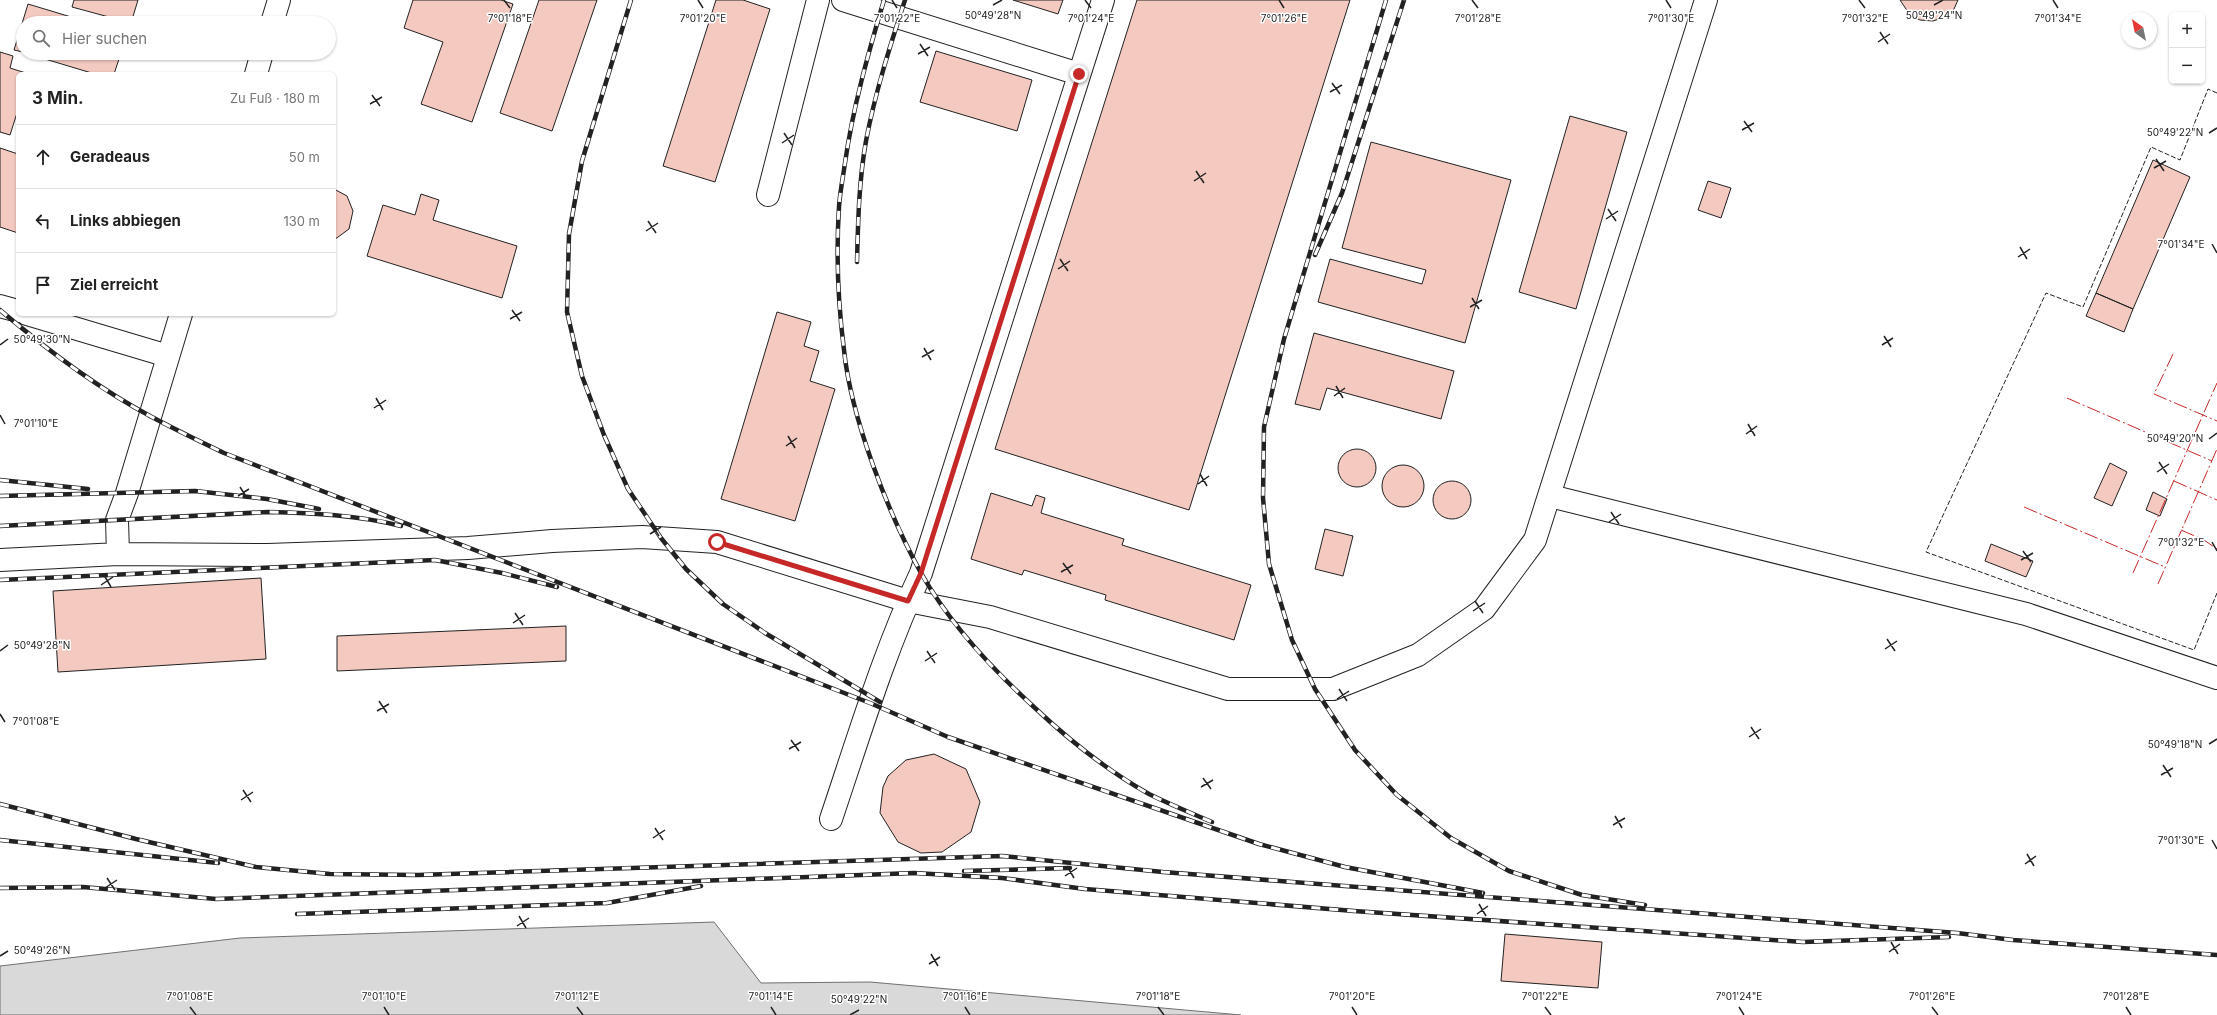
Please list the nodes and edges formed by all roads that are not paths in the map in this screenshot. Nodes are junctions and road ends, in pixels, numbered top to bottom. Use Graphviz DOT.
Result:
graph roads {
  1 [pos="279,0"];
  2 [pos="818,0"];
  3 [pos="843,0"];
  4 [pos="1103,0"];
  5 [pos="1706,0"];
  6 [pos="274,16"];
  7 [pos="260,60"];
  8 [pos="257,72"];
  9 [pos="1079,74"];
  10 [pos="768,195"];
  11 [pos="0,306"];
  12 [pos="16,311"];
  13 [pos="34,316"];
  14 [pos="180,316"];
  15 [pos="168,356"];
  16 [pos="1550,496"];
  17 [pos="118,554"];
  18 [pos="0,560"];
  19 [pos="908,601"];
  20 [pos="2217,678"];
  21 [pos="831,818"];
  1 -- 6 [label="lane"];
  2 -- 10 [label="lane"];
  3 -- 9 [label="lane"];
  4 -- 9 [label="lane"];
  5 -- 16 [label="lane"];
  7 -- 8 [label="lane"];
  9 -- 19 [label="lane"];
  11 -- 12 [label="lane"];
  13 -- 15 [label="lane"];
  14 -- 15 [label="lane"];
  15 -- 17 [label="lane"];
  16 -- 19 [label="lane"];
  16 -- 20 [label="lane"];
  17 -- 18 [label="lane"];
  17 -- 19 [label="lane"];
  19 -- 21 [label="lane"];
}
